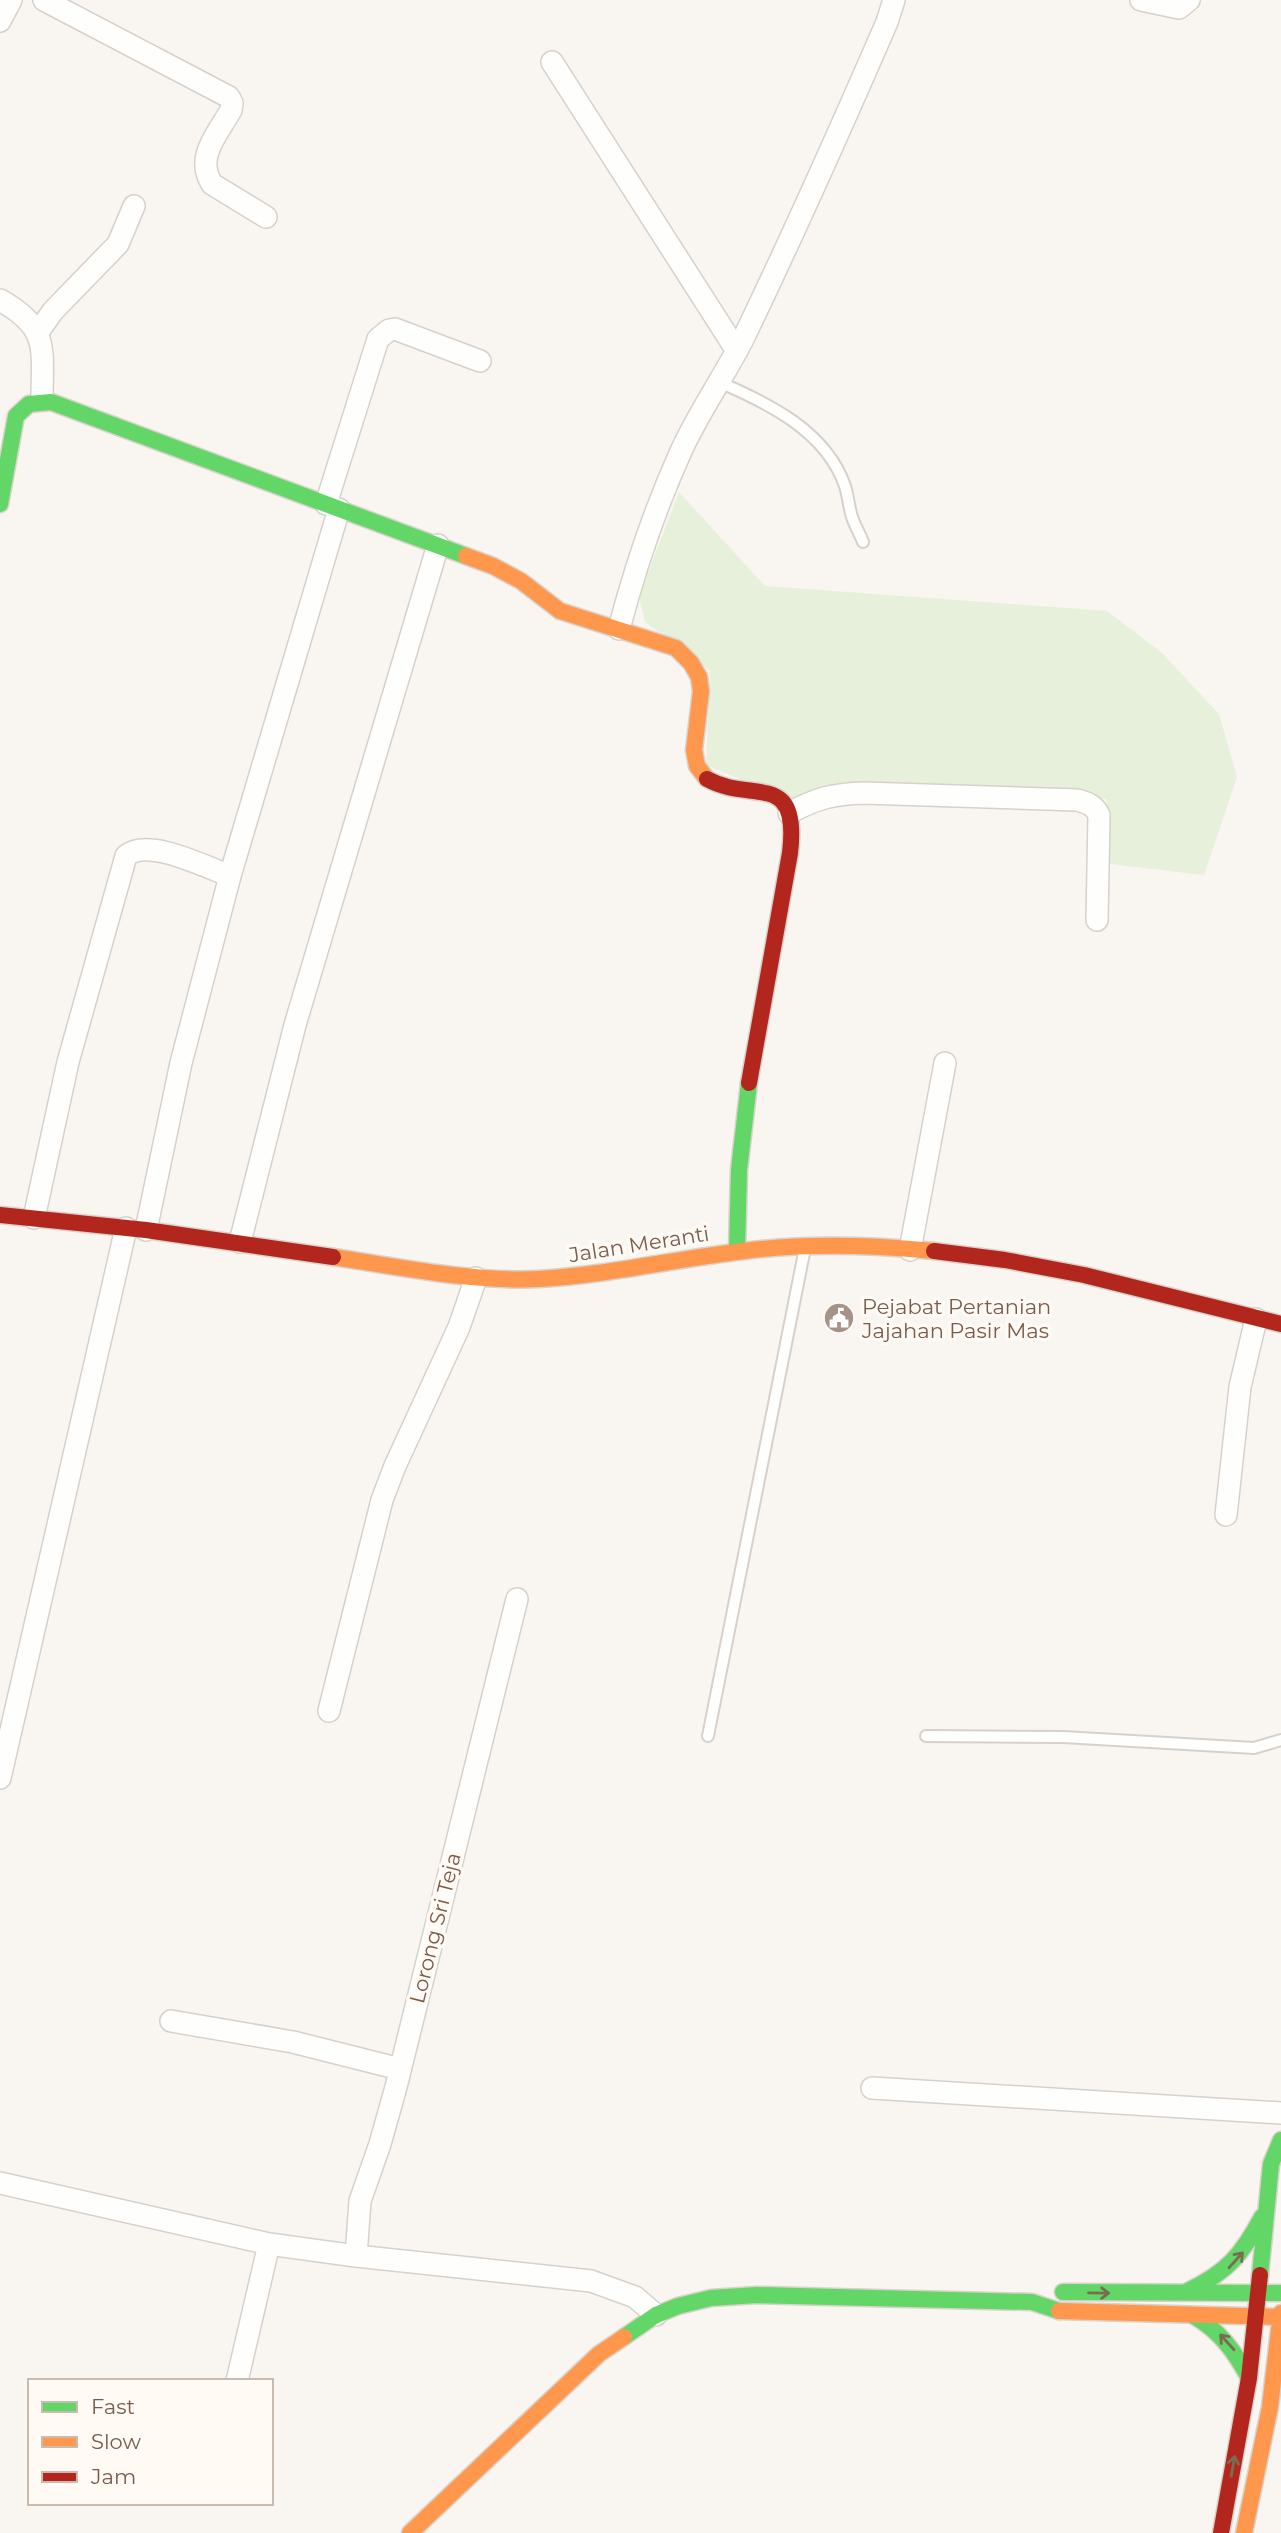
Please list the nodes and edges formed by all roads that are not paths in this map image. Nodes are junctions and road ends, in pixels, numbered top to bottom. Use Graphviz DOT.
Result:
graph roads {
  1 [pos="11,0"];
  2 [pos="44,0"];
  3 [pos="894,0"];
  4 [pos="1141,0"];
  5 [pos="1189,0"];
  6 [pos="0,21"];
  7 [pos="552,62"];
  8 [pos="134,206"];
  9 [pos="266,216"];
  10 [pos="0,300"];
  11 [pos="38,332"];
  12 [pos="737,351"];
  13 [pos="480,361"];
  14 [pos="719,382"];
  15 [pos="42,400"];
  16 [pos="0,505"];
  17 [pos="332,506"];
  18 [pos="863,542"];
  19 [pos="438,545"];
  20 [pos="619,629"];
  21 [pos="789,813"];
  22 [pos="230,876"];
  23 [pos="1097,920"];
  24 [pos="945,1063"];
  25 [pos="0,1215"];
  26 [pos="34,1217"];
  27 [pos="136,1229"];
  28 [pos="240,1242"];
  29 [pos="806,1246"];
  30 [pos="737,1250"];
  31 [pos="911,1250"];
  32 [pos="476,1278"];
  33 [pos="1256,1319"];
  34 [pos="1281,1324"];
  35 [pos="1226,1516"];
  36 [pos="517,1599"];
  37 [pos="330,1711"];
  38 [pos="708,1736"];
  39 [pos="926,1736"];
  40 [pos="1281,1740"];
  41 [pos="0,1778"];
  42 [pos="171,2021"];
  43 [pos="400,2069"];
  44 [pos="872,2088"];
  45 [pos="1281,2113"];
  46 [pos="1281,2140"];
  47 [pos="0,2183"];
  48 [pos="1269,2204"];
  49 [pos="269,2244"];
  50 [pos="356,2256"];
  51 [pos="1258,2292"];
  52 [pos="1281,2293"];
  53 [pos="1182,2294"];
  54 [pos="1032,2302"];
  55 [pos="656,2315"];
  56 [pos="1194,2316"];
  57 [pos="1256,2316"];
  58 [pos="1281,2316"];
  59 [pos="1249,2378"];
  60 [pos="237,2379"];
  61 [pos="1281,2385"];
  62 [pos="1270,2407"];
  63 [pos="410,2533"];
  64 [pos="1221,2533"];
  65 [pos="1244,2533"];
  1 -- 6 [label="street"];
  2 -- 9 [label="street"];
  3 -- 12 [label="street"];
  4 -- 5 [label="street"];
  7 -- 12 [label="street"];
  8 -- 11 [label="street"];
  10 -- 11 [label="street"];
  11 -- 15 [label="street"];
  12 -- 14 [label="street"];
  13 -- 17 [label="street"];
  14 -- 18 [label="lane"];
  14 -- 20 [label="street"];
  15 -- 16 [label="street"];
  15 -- 17 [label="street"];
  17 -- 19 [label="street"];
  17 -- 22 [label="street"];
  19 -- 20 [label="street"];
  19 -- 28 [label="street"];
  20 -- 21 [label="street"];
  21 -- 23 [label="street"];
  21 -- 30 [label="street"];
  22 -- 26 [label="street"];
  22 -- 27 [label="street"];
  24 -- 31 [label="street"];
  25 -- 26 [label="street, Jalan Meranti"];
  26 -- 27 [label="street, Jalan Meranti"];
  27 -- 28 [label="street, Jalan Meranti"];
  27 -- 41 [label="street"];
  28 -- 32 [label="street, Jalan Meranti"];
  29 -- 30 [label="street, Jalan Meranti"];
  29 -- 31 [label="street, Jalan Meranti"];
  29 -- 38 [label="lane"];
  30 -- 32 [label="street, Jalan Meranti"];
  31 -- 33 [label="street, Jalan Meranti"];
  32 -- 37 [label="street"];
  33 -- 34 [label="street, Jalan Meranti"];
  33 -- 35 [label="street"];
  36 -- 43 [label="street, Lorong Sri Teja"];
  39 -- 40 [label="lane"];
  42 -- 43 [label="street"];
  43 -- 50 [label="street, Lorong Sri Teja"];
  44 -- 45 [label="street"];
  46 -- 48 [label="street"];
  47 -- 49 [label="street"];
  48 -- 51 [label="street"];
  53 -- 48 [label="street, one-way"];
  49 -- 50 [label="street"];
  49 -- 60 [label="street"];
  50 -- 55 [label="street"];
  51 -- 52 [label="street"];
  51 -- 53 [label="street"];
  51 -- 57 [label="street"];
  54 -- 53 [label="street, one-way"];
  54 -- 55 [label="street"];
  54 -- 56 [label="street"];
  55 -- 63 [label="street"];
  56 -- 57 [label="street"];
  59 -- 56 [label="street, one-way"];
  57 -- 58 [label="street"];
  57 -- 59 [label="street"];
  58 -- 62 [label="street"];
  64 -- 59 [label="street, one-way"];
  61 -- 62 [label="street"];
  62 -- 65 [label="street"];
}
